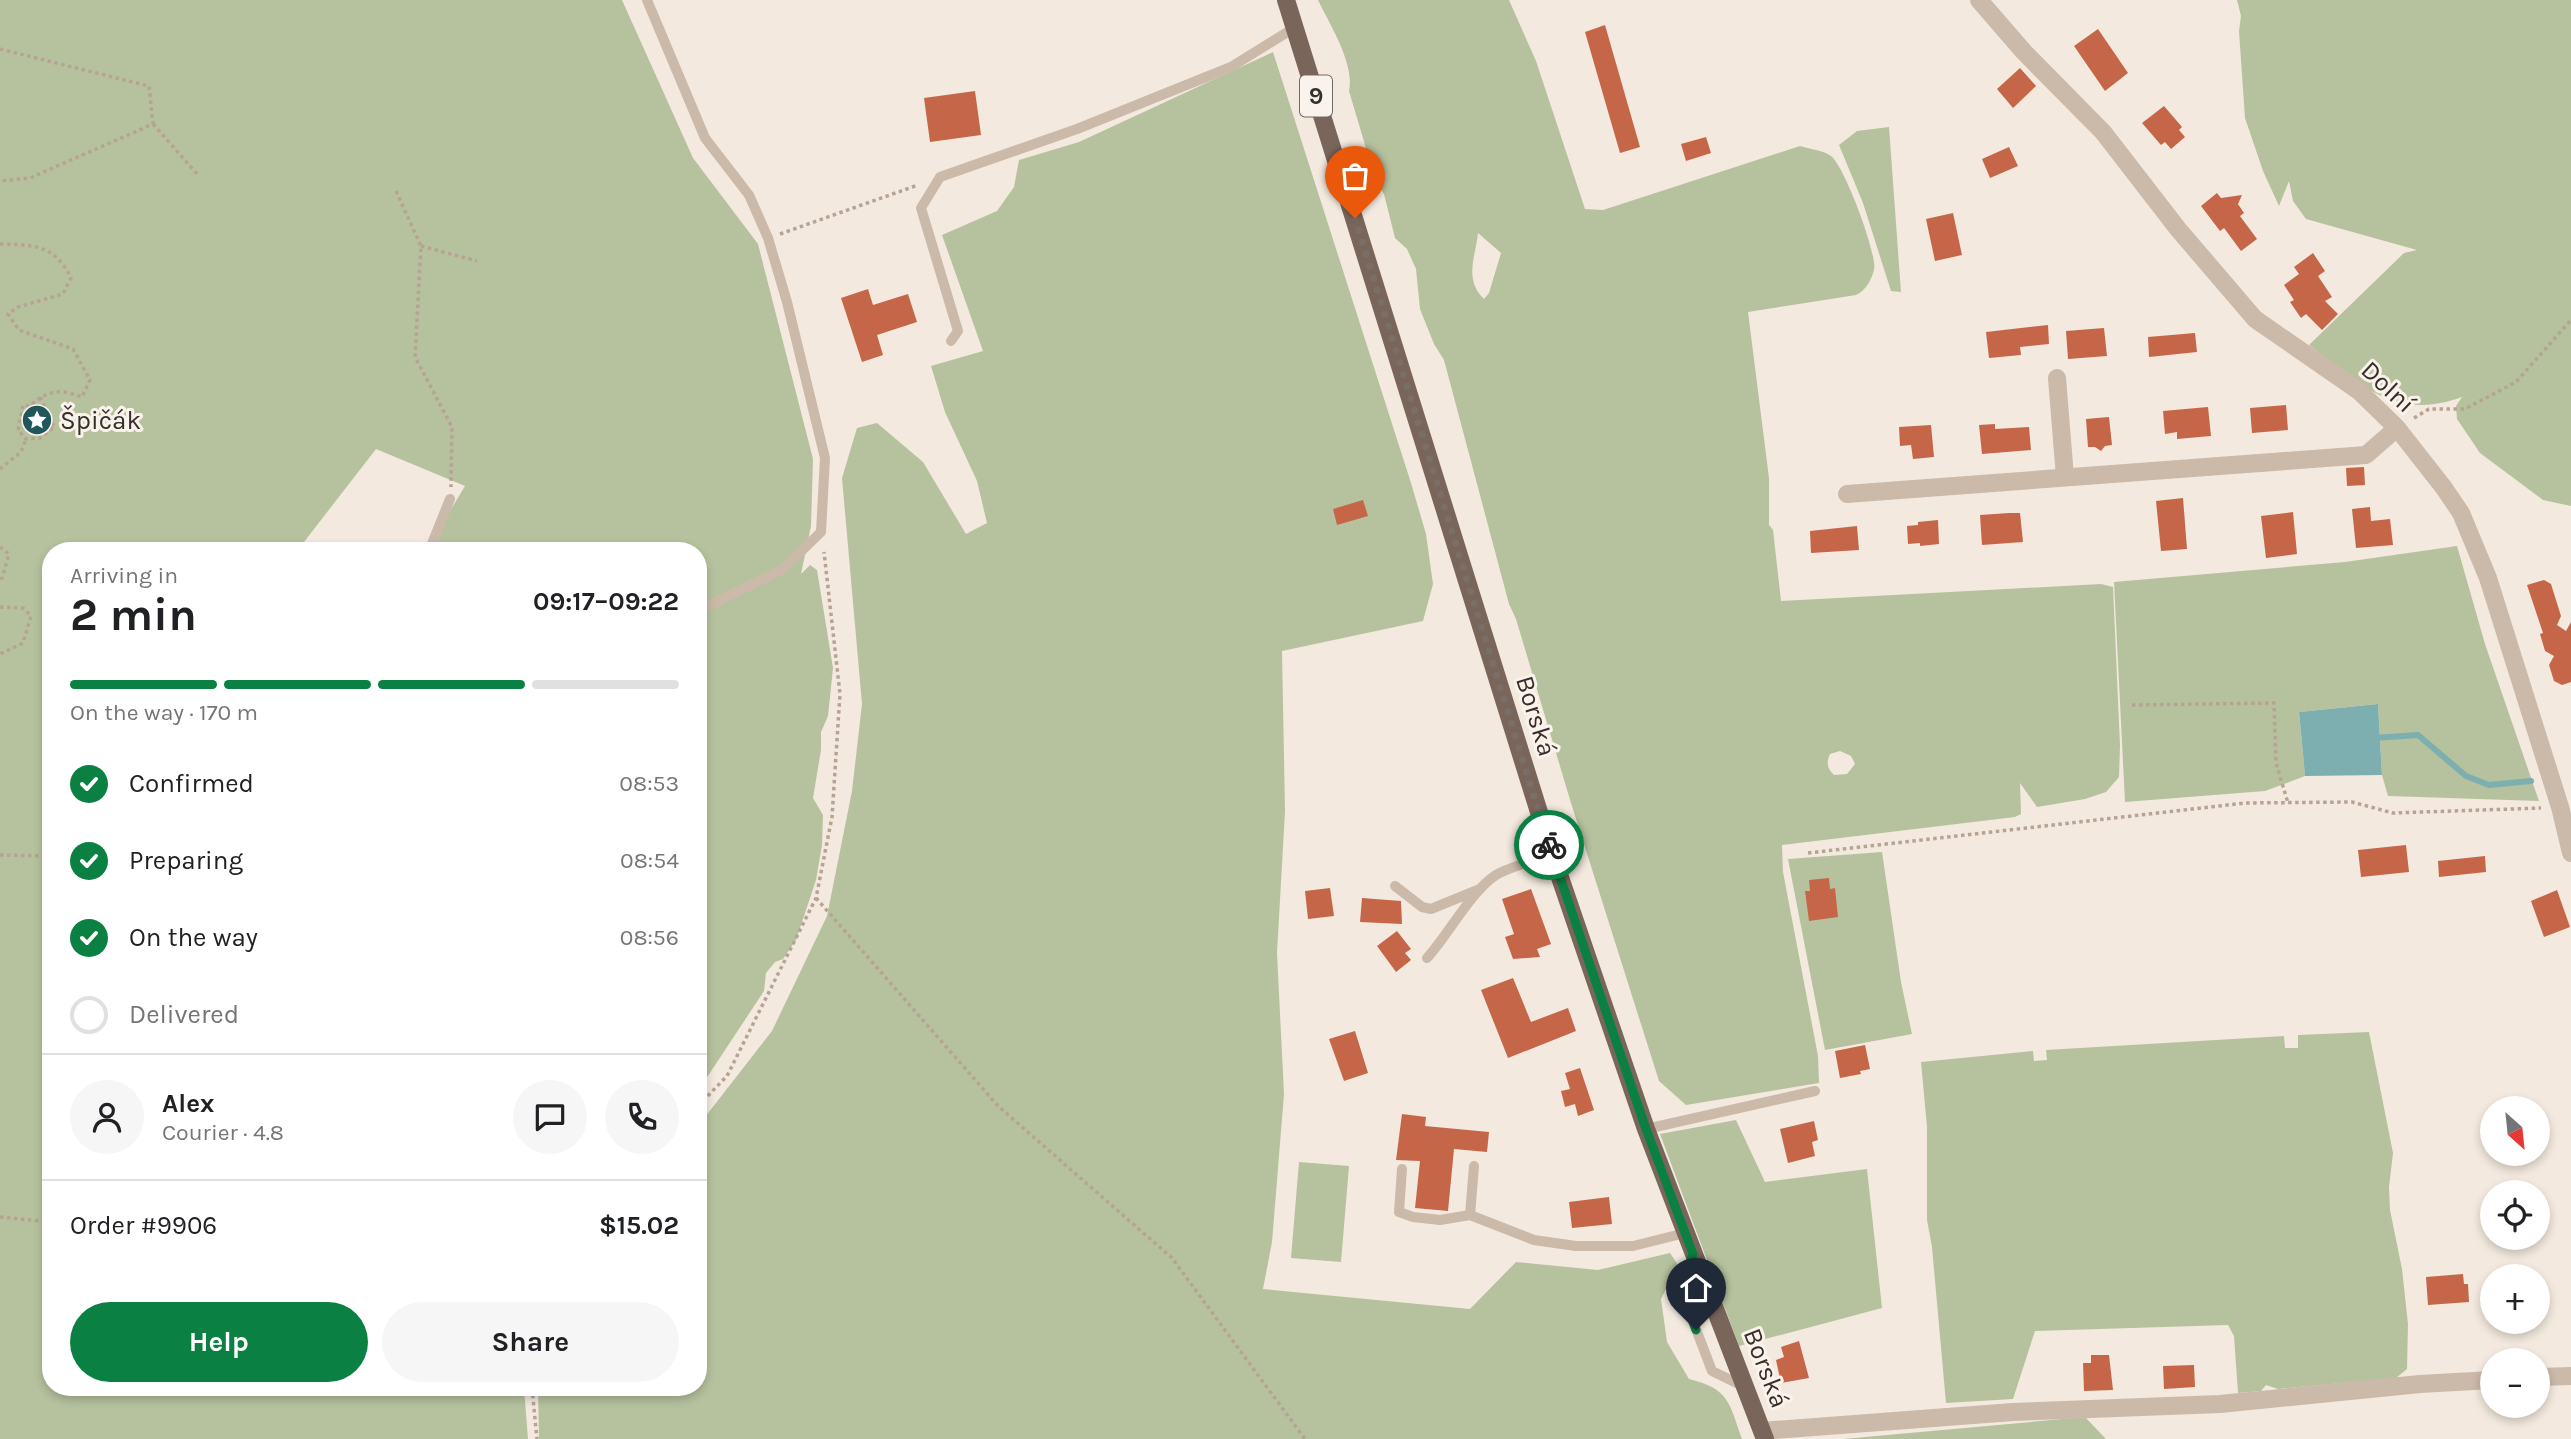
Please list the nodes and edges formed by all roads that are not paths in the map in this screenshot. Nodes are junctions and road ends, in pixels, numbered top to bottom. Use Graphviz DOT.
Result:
graph roads {
  1 [pos="647,0"];
  2 [pos="1286,0"];
  3 [pos="1979,0"];
  4 [pos="1294,28"];
  5 [pos="951,341"];
  6 [pos="2057,378"];
  7 [pos="2397,428"];
  8 [pos="2065,477"];
  9 [pos="1847,494"];
  10 [pos="450,499"];
  11 [pos="433,542"];
  12 [pos="707,607"];
  13 [pos="2571,853"];
  14 [pos="1552,854"];
  15 [pos="1395,886"];
  16 [pos="1480,889"];
  17 [pos="1427,958"];
  18 [pos="1815,1091"];
  19 [pos="1646,1129"];
  20 [pos="1474,1166"];
  21 [pos="1402,1169"];
  22 [pos="1470,1215"];
  23 [pos="1685,1233"];
  24 [pos="1693,1254"];
  25 [pos="2571,1376"];
  26 [pos="2550,1377"];
  27 [pos="2480,1381"];
  28 [pos="1745,1387"];
  29 [pos="1763,1435"];
  1 -- 12 [label="lane"];
  2 -- 4 [label="main road, Borská / 9"];
  3 -- 7 [label="street, Dolní"];
  4 -- 5 [label="lane"];
  4 -- 14 [label="main road, Borská / 9"];
  6 -- 8 [label="street"];
  7 -- 8 [label="street"];
  7 -- 13 [label="street, Dolní"];
  8 -- 9 [label="street"];
  10 -- 11 [label="lane"];
  14 -- 16 [label="lane"];
  14 -- 19 [label="main road, Borská / 9"];
  15 -- 16 [label="lane"];
  16 -- 17 [label="lane"];
  18 -- 19 [label="lane"];
  19 -- 23 [label="main road, Borská / 9"];
  20 -- 22 [label="lane"];
  21 -- 22 [label="lane"];
  22 -- 23 [label="lane"];
  23 -- 24 [label="main road, Borská / 9"];
  24 -- 28 [label="main road, Borská / 9"];
  24 -- 28 [label="lane"];
  25 -- 26 [label="street"];
  27 -- 29 [label="street"];
  28 -- 29 [label="main road, Borská / 9"];
}
